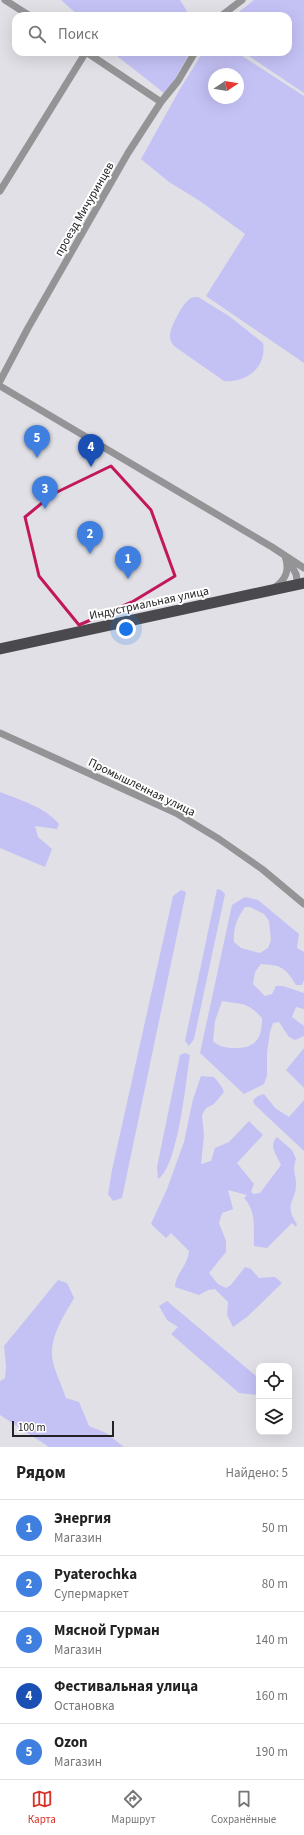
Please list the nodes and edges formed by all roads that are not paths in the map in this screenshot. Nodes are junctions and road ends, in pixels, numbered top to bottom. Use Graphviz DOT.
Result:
graph roads {
  1 [pos="5,0"];
  2 [pos="242,0"];
  3 [pos="24,12"];
  4 [pos="226,12"];
  5 [pos="84,56"];
  6 [pos="92,56"];
  7 [pos="193,56"];
  8 [pos="161,102"];
  9 [pos="0,191"];
  10 [pos="0,382"];
  11 [pos="0,386"];
  12 [pos="285,556"];
  13 [pos="304,568"];
  14 [pos="301,584"];
  15 [pos="268,591"];
  16 [pos="0,649"];
  17 [pos="0,733"];
  18 [pos="304,904"];
  1 -- 3 [label="street"];
  2 -- 4 [label="street"];
  5 -- 9 [label="street"];
  6 -- 8 [label="street"];
  7 -- 8 [label="street, проезд Мичуринцев"];
  8 -- 10 [label="street, проезд Мичуринцев"];
  11 -- 12 [label="street"];
  12 -- 13 [label="street"];
  12 -- 14 [label="street"];
  12 -- 15 [label="street"];
  14 -- 15 [label="highway, Индустриальная улица"];
  15 -- 16 [label="highway, Индустриальная улица"];
  17 -- 18 [label="street, Промышленная улица"];
}
